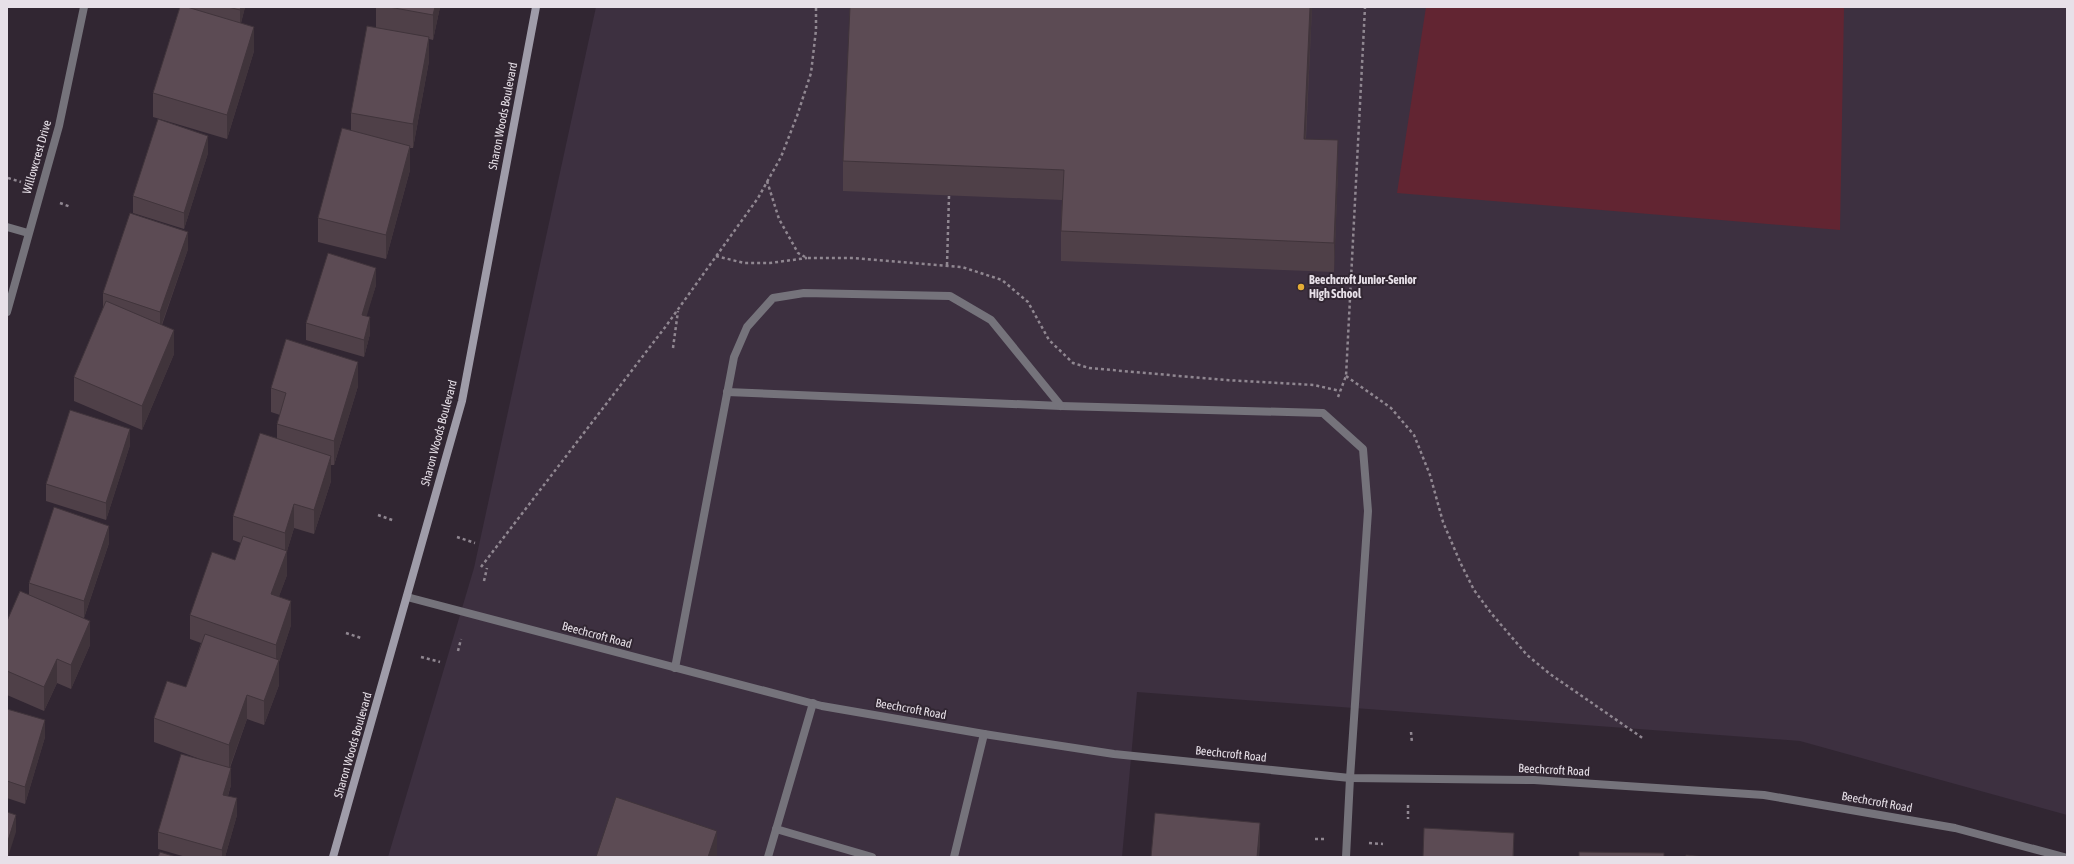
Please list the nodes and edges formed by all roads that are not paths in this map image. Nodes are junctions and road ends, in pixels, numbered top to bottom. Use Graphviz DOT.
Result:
graph roads {
  1 [pos="84,7"];
  2 [pos="536,7"];
  3 [pos="7,227"];
  4 [pos="28,233"];
  5 [pos="7,312"];
  6 [pos="727,392"];
  7 [pos="1061,406"];
  8 [pos="407,597"];
  9 [pos="675,668"];
  10 [pos="813,704"];
  11 [pos="984,734"];
  12 [pos="1350,778"];
  13 [pos="776,829"];
  14 [pos="333,857"];
  15 [pos="768,857"];
  16 [pos="872,857"];
  17 [pos="954,857"];
  18 [pos="1346,857"];
  19 [pos="2064,857"];
  1 -- 4 [label="street, Willowcrest Drive"];
  2 -- 8 [label="street, Sharon Woods Boulevard"];
  3 -- 4 [label="street"];
  4 -- 5 [label="street, Willowcrest Drive"];
  6 -- 7 [label="street"];
  6 -- 7 [label="street"];
  6 -- 9 [label="street"];
  7 -- 12 [label="street"];
  8 -- 9 [label="street, Beechcroft Road"];
  8 -- 14 [label="street, Sharon Woods Boulevard"];
  9 -- 10 [label="street, Beechcroft Road"];
  10 -- 11 [label="street, Beechcroft Road"];
  10 -- 13 [label="street"];
  11 -- 12 [label="street, Beechcroft Road"];
  11 -- 17 [label="street"];
  12 -- 18 [label="street"];
  12 -- 19 [label="street, Beechcroft Road"];
  13 -- 15 [label="street"];
  13 -- 16 [label="street"];
}
